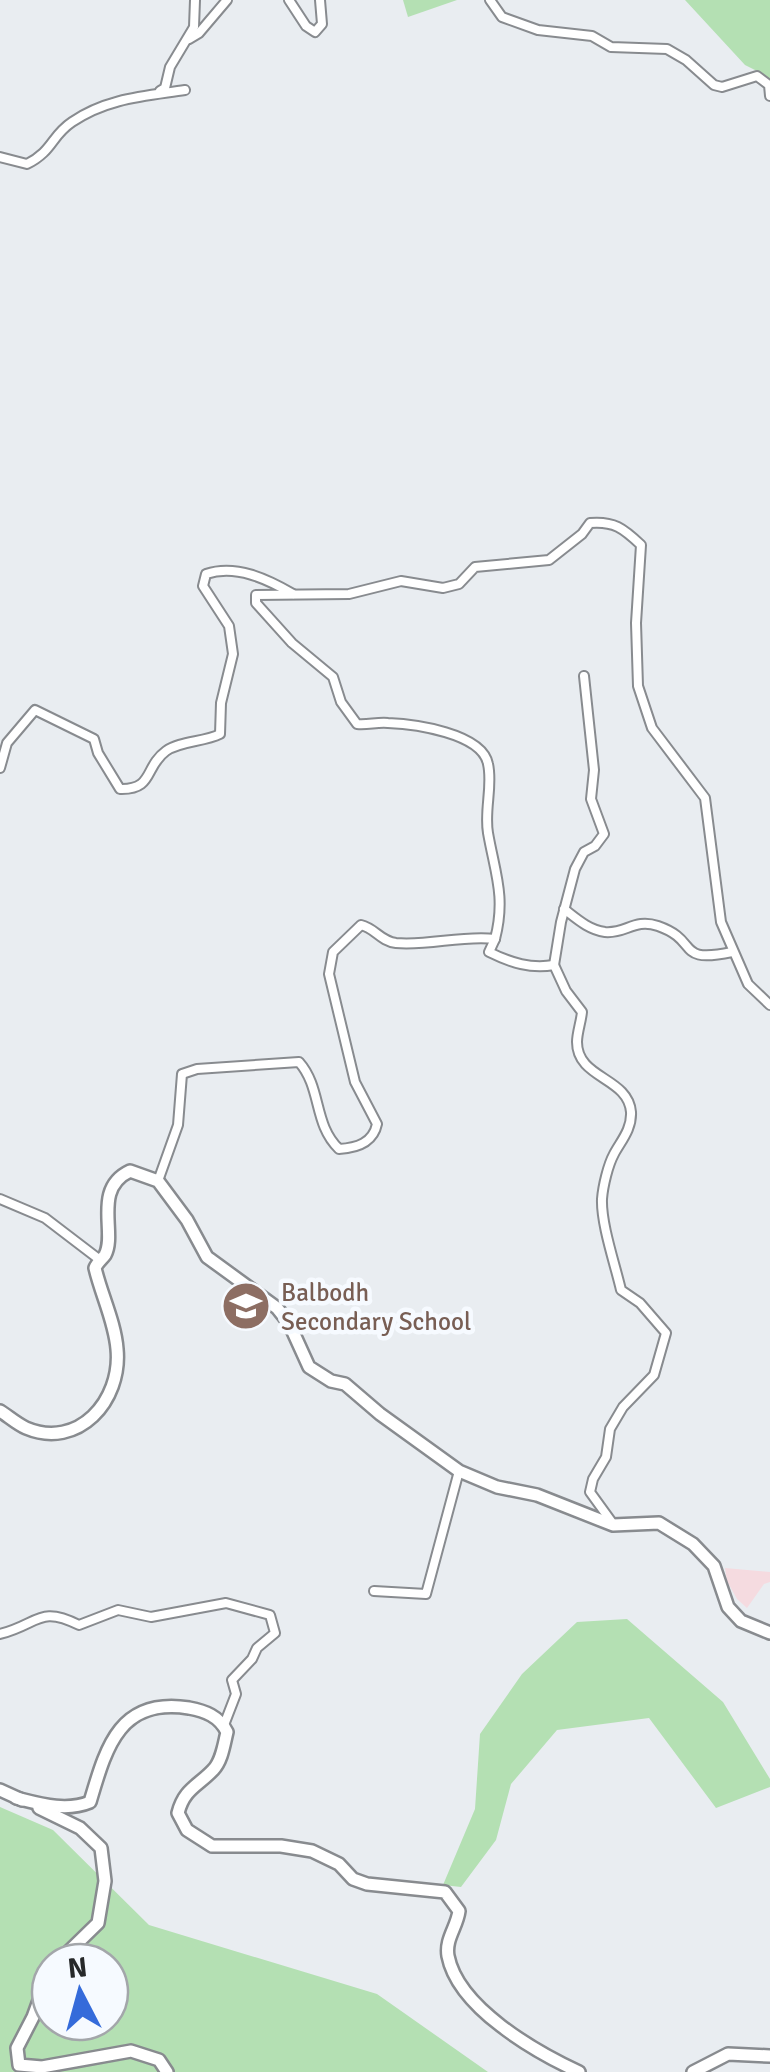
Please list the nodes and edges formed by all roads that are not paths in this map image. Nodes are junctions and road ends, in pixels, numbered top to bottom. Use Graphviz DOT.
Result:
graph roads {
  1 [pos="195,0"];
  2 [pos="227,0"];
  3 [pos="290,0"];
  4 [pos="320,0"];
  5 [pos="490,0"];
  6 [pos="186,41"];
  7 [pos="185,90"];
  8 [pos="159,92"];
  9 [pos="770,96"];
  10 [pos="0,157"];
  11 [pos="297,596"];
  12 [pos="584,676"];
  13 [pos="0,768"];
  14 [pos="564,910"];
  15 [pos="495,938"];
  16 [pos="732,952"];
  17 [pos="554,965"];
  18 [pos="770,1006"];
  19 [pos="158,1181"];
  20 [pos="0,1199"];
  21 [pos="100,1260"];
  22 [pos="0,1410"];
  23 [pos="459,1471"];
  24 [pos="613,1525"];
  25 [pos="374,1591"];
  26 [pos="770,1633"];
  27 [pos="0,1634"];
  28 [pos="224,1725"];
  29 [pos="0,1790"];
  30 [pos="16,1798"];
  31 [pos="79,1942"];
  32 [pos="30,2024"];
  33 [pos="770,2056"];
  34 [pos="167,2072"];
  35 [pos="579,2072"];
  36 [pos="693,2072"];
  1 -- 6 [label="street"];
  2 -- 6 [label="street"];
  3 -- 4 [label="street"];
  5 -- 9 [label="street"];
  6 -- 8 [label="street"];
  7 -- 8 [label="street"];
  8 -- 10 [label="street"];
  11 -- 13 [label="street"];
  11 -- 15 [label="street"];
  11 -- 16 [label="street"];
  12 -- 14 [label="street"];
  14 -- 16 [label="street"];
  14 -- 17 [label="street"];
  15 -- 17 [label="street"];
  15 -- 19 [label="street"];
  16 -- 18 [label="street"];
  17 -- 24 [label="street"];
  19 -- 21 [label="street"];
  19 -- 23 [label="street"];
  20 -- 21 [label="street"];
  21 -- 22 [label="street"];
  23 -- 24 [label="street"];
  23 -- 25 [label="street"];
  24 -- 26 [label="street"];
  27 -- 28 [label="street"];
  28 -- 30 [label="street"];
  28 -- 35 [label="street"];
  29 -- 30 [label="street"];
  30 -- 31 [label="street"];
  32 -- 34 [label="street"];
  33 -- 36 [label="street"];
}
